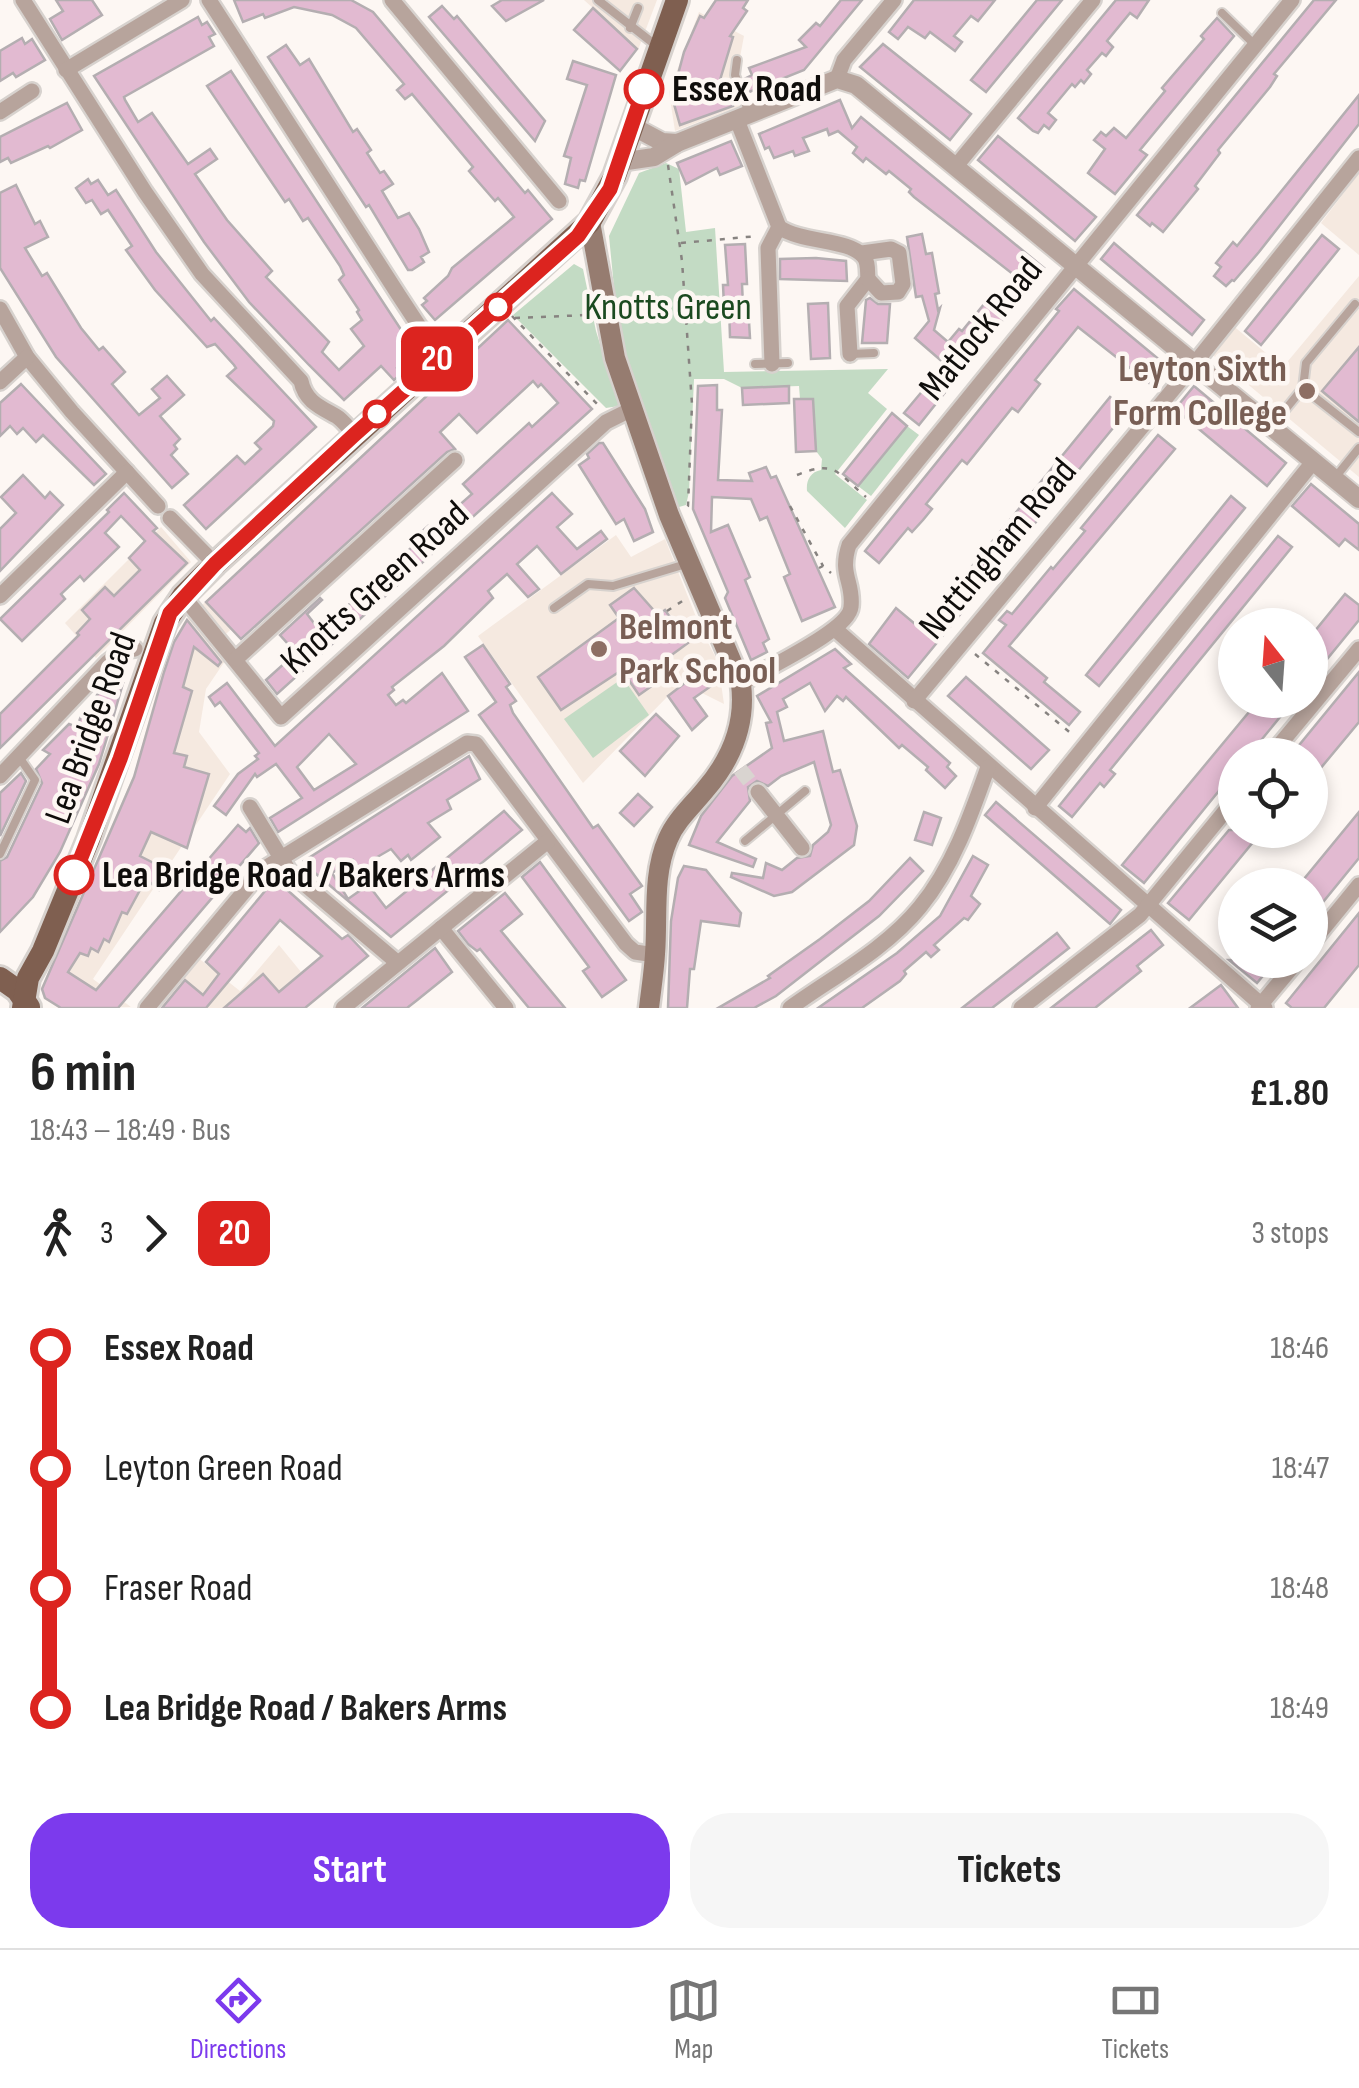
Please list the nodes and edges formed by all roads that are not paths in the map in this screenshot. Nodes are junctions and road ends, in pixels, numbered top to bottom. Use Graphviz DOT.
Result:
graph roads {
  1 [pos="23,0"];
  2 [pos="182,0"];
  3 [pos="209,0"];
  4 [pos="392,0"];
  5 [pos="598,0"];
  6 [pos="676,0"];
  7 [pos="894,0"];
  8 [pos="1094,0"];
  9 [pos="1292,0"];
  10 [pos="638,8"];
  11 [pos="1222,14"];
  12 [pos="630,28"];
  13 [pos="1255,45"];
  14 [pos="658,47"];
  15 [pos="737,60"];
  16 [pos="66,70"];
  17 [pos="836,79"];
  18 [pos="32,91"];
  19 [pos="0,112"];
  20 [pos="743,117"];
  21 [pos="632,126"];
  22 [pos="677,143"];
  23 [pos="1359,158"];
  24 [pos="620,162"];
  25 [pos="956,166"];
  26 [pos="559,201"];
  27 [pos="590,222"];
  28 [pos="775,233"];
  29 [pos="862,253"];
  30 [pos="1074,264"];
  31 [pos="868,279"];
  32 [pos="1355,304"];
  33 [pos="0,309"];
  34 [pos="444,353"];
  35 [pos="850,354"];
  36 [pos="874,354"];
  37 [pos="27,357"];
  38 [pos="780,363"];
  39 [pos="755,364"];
  40 [pos="1194,364"];
  41 [pos="0,382"];
  42 [pos="1303,388"];
  43 [pos="632,409"];
  44 [pos="1271,427"];
  45 [pos="1359,432"];
  46 [pos="354,435"];
  47 [pos="1359,448"];
  48 [pos="455,460"];
  49 [pos="1313,462"];
  50 [pos="127,472"];
  51 [pos="1334,479"];
  52 [pos="1359,499"];
  53 [pos="691,563"];
  54 [pos="215,564"];
  55 [pos="0,596"];
  56 [pos="184,596"];
  57 [pos="554,608"];
  58 [pos="835,629"];
  59 [pos="135,649"];
  60 [pos="1359,649"];
  61 [pos="236,659"];
  62 [pos="741,684"];
  63 [pos="914,701"];
  64 [pos="1286,738"];
  65 [pos="19,757"];
  66 [pos="988,767"];
  67 [pos="0,776"];
  68 [pos="805,791"];
  69 [pos="758,792"];
  70 [pos="250,808"];
  71 [pos="1036,808"];
  72 [pos="776,815"];
  73 [pos="1218,820"];
  74 [pos="744,840"];
  75 [pos="548,841"];
  76 [pos="802,848"];
  77 [pos="0,854"];
  78 [pos="280,857"];
  79 [pos="1359,886"];
  80 [pos="1148,904"];
  81 [pos="1328,924"];
  82 [pos="441,928"];
  83 [pos="655,955"];
  84 [pos="398,962"];
  85 [pos="0,978"];
  86 [pos="1284,978"];
  87 [pos="26,1006"];
  88 [pos="1261,1007"];
  89 [pos="147,1008"];
  90 [pos="343,1008"];
  91 [pos="506,1008"];
  92 [pos="649,1008"];
  93 [pos="790,1008"];
  94 [pos="1021,1008"];
  1 -- 16 [label="street"];
  2 -- 16 [label="street"];
  3 -- 34 [label="street"];
  4 -- 26 [label="street"];
  5 -- 12 [label="lane"];
  6 -- 14 [label="main road, Lea Bridge Road"];
  7 -- 17 [label="street"];
  8 -- 25 [label="street"];
  9 -- 13 [label="street, Matlock Road"];
  10 -- 12 [label="lane"];
  11 -- 13 [label="lane"];
  12 -- 14 [label="lane"];
  13 -- 30 [label="street, Matlock Road"];
  14 -- 21 [label="main road, Lea Bridge Road"];
  15 -- 20 [label="lane"];
  16 -- 46 [label="street"];
  17 -- 20 [label="street"];
  17 -- 25 [label="street"];
  18 -- 19 [label="street"];
  20 -- 22 [label="street"];
  20 -- 28 [label="street"];
  21 -- 22 [label="street"];
  21 -- 24 [label="main road, Lea Bridge Road"];
  22 -- 24 [label="street"];
  23 -- 40 [label="street, Nottingham Road"];
  24 -- 27 [label="main road, Lea Bridge Road"];
  25 -- 30 [label="street"];
  27 -- 34 [label="main road, Lea Bridge Road"];
  27 -- 43 [label="main road"];
  28 -- 29 [label="street"];
  28 -- 38 [label="street"];
  29 -- 31 [label="street"];
  29 -- 31 [label="street"];
  30 -- 40 [label="street"];
  30 -- 58 [label="street, Matlock Road"];
  31 -- 35 [label="street"];
  32 -- 42 [label="lane"];
  33 -- 37 [label="street"];
  34 -- 46 [label="main road, Lea Bridge Road"];
  35 -- 36 [label="lane"];
  37 -- 41 [label="street"];
  37 -- 50 [label="street"];
  38 -- 39 [label="lane"];
  40 -- 44 [label="street"];
  40 -- 63 [label="street, Nottingham Road"];
  42 -- 44 [label="lane"];
  42 -- 45 [label="lane"];
  43 -- 53 [label="main road"];
  43 -- 61 [label="street, Knotts Green Road"];
  44 -- 49 [label="street"];
  46 -- 54 [label="main road, Lea Bridge Road"];
  47 -- 51 [label="lane"];
  48 -- 61 [label="street"];
  49 -- 51 [label="street"];
  49 -- 71 [label="street"];
  50 -- 54 [label="street"];
  50 -- 55 [label="street"];
  51 -- 52 [label="street"];
  53 -- 57 [label="lane"];
  53 -- 62 [label="main road"];
  54 -- 56 [label="main road, Lea Bridge Road"];
  56 -- 61 [label="street, Knotts Green Road"];
  56 -- 87 [label="main road, Lea Bridge Road"];
  58 -- 62 [label="street"];
  58 -- 63 [label="street"];
  59 -- 65 [label="street"];
  60 -- 64 [label="street"];
  62 -- 83 [label="main road"];
  63 -- 66 [label="street"];
  65 -- 67 [label="street"];
  65 -- 77 [label="lane"];
  66 -- 71 [label="street"];
  66 -- 93 [label="street"];
  68 -- 72 [label="lane"];
  69 -- 72 [label="street"];
  70 -- 78 [label="street"];
  71 -- 80 [label="street"];
  72 -- 74 [label="lane"];
  72 -- 76 [label="street"];
  73 -- 80 [label="street"];
  75 -- 78 [label="street"];
  75 -- 82 [label="street"];
  75 -- 83 [label="street"];
  78 -- 84 [label="street"];
  78 -- 89 [label="street"];
  79 -- 81 [label="street"];
  80 -- 88 [label="street"];
  80 -- 94 [label="street"];
  82 -- 84 [label="street"];
  82 -- 91 [label="street"];
  83 -- 92 [label="main road"];
  84 -- 90 [label="street"];
  85 -- 87 [label="main road"];
  86 -- 88 [label="street"];
}
